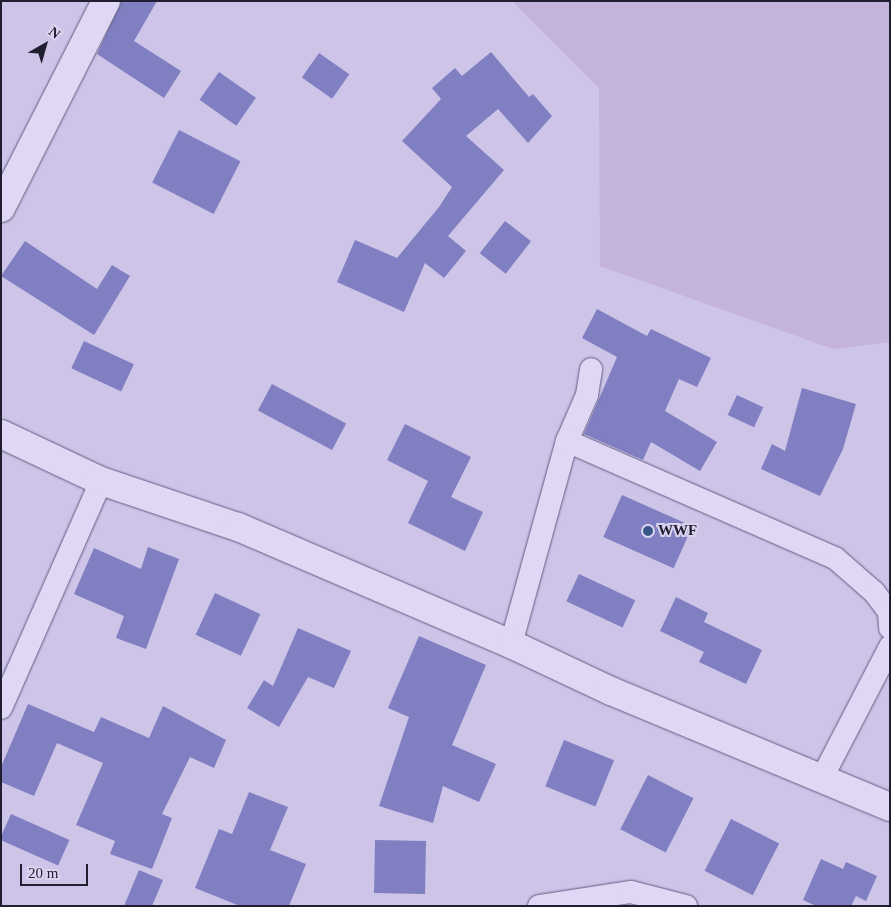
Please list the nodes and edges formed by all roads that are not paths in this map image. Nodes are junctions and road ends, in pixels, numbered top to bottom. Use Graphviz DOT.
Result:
graph roads {
  1 [pos="106,1"];
  2 [pos="1,208"];
  3 [pos="590,369"];
  4 [pos="1,434"];
  5 [pos="567,441"];
  6 [pos="101,481"];
  7 [pos="890,628"];
  8 [pos="511,644"];
  9 [pos="890,647"];
  10 [pos="1,708"];
  11 [pos="822,778"];
  12 [pos="890,807"];
  13 [pos="539,906"];
  14 [pos="686,906"];
  1 -- 2 [label="main road"];
  3 -- 5 [label="street"];
  4 -- 6 [label="main road"];
  5 -- 7 [label="street"];
  5 -- 8 [label="street"];
  6 -- 8 [label="main road"];
  6 -- 10 [label="street"];
  8 -- 11 [label="main road"];
  9 -- 11 [label="street"];
  11 -- 12 [label="main road"];
  13 -- 14 [label="street"];
}
